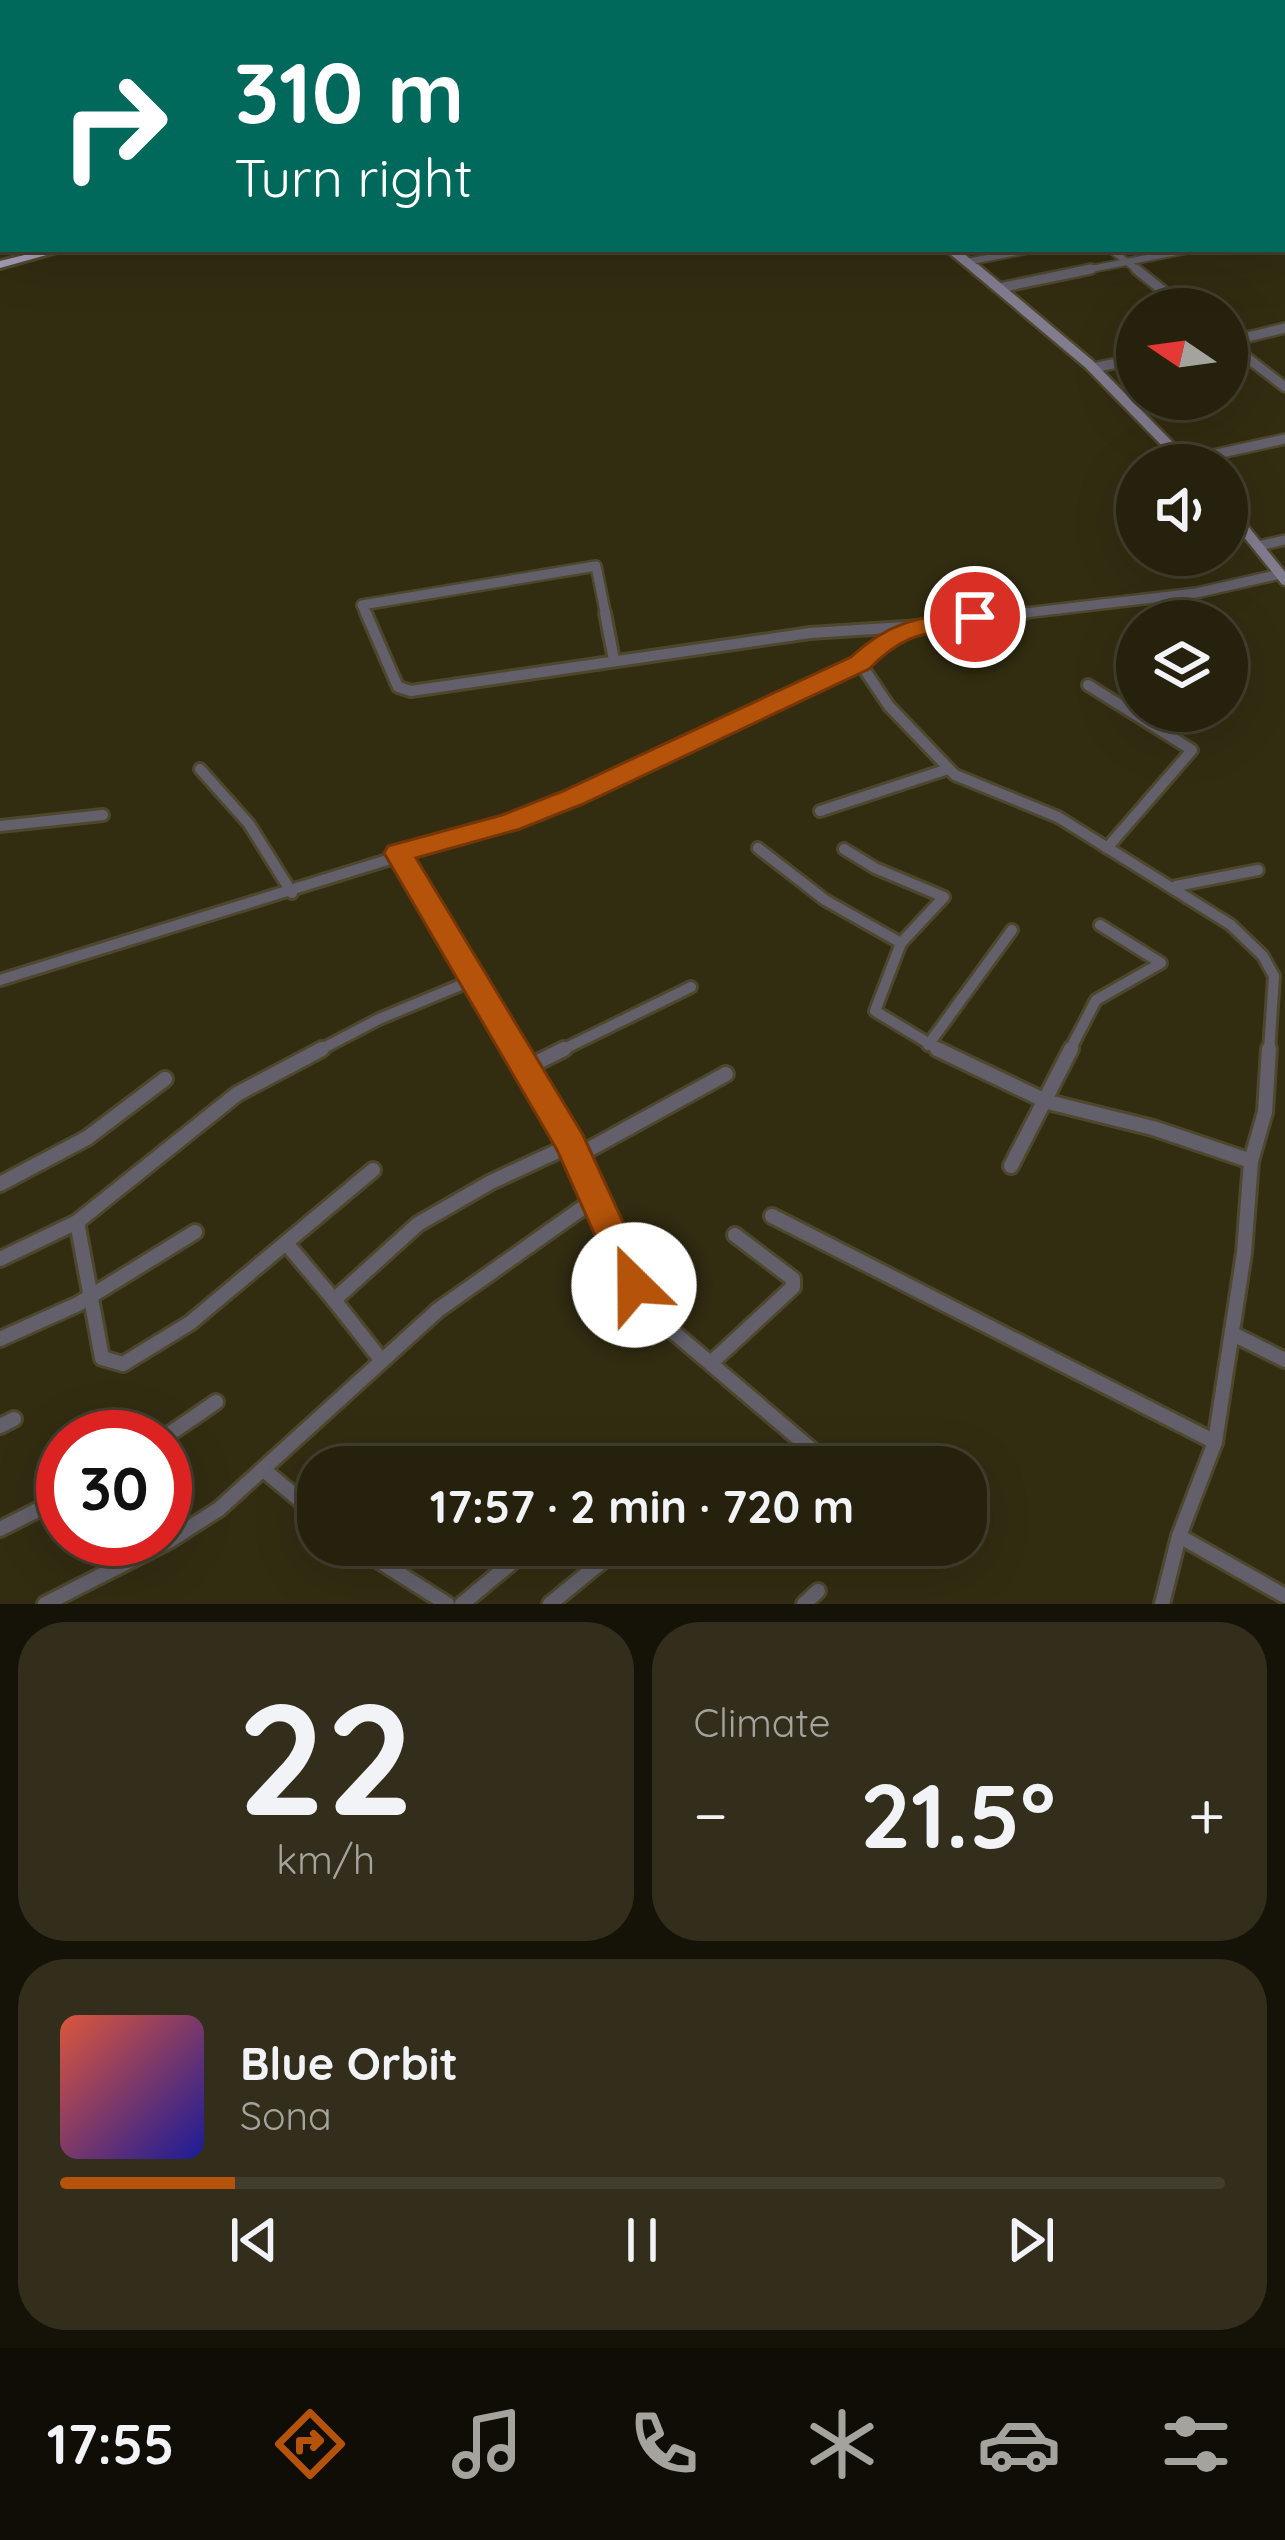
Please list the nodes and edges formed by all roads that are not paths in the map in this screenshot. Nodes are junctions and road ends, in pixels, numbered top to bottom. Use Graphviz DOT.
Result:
graph roads {
  1 [pos="50,252"];
  2 [pos="955,252"];
  3 [pos="1018,252"];
  4 [pos="1114,252"];
  5 [pos="1178,252"];
  6 [pos="967,262"];
  7 [pos="1128,263"];
  8 [pos="0,265"];
  9 [pos="999,288"];
  10 [pos="1160,288"];
  11 [pos="1285,328"];
  12 [pos="1248,337"];
  13 [pos="1248,358"];
  14 [pos="1116,363"];
  15 [pos="1094,368"];
  16 [pos="1285,387"];
  17 [pos="1285,439"];
  18 [pos="1168,444"];
  19 [pos="1248,448"];
  20 [pos="1248,534"];
  21 [pos="1285,540"];
  22 [pos="1258,546"];
  23 [pos="1283,577"];
  24 [pos="908,627"];
  25 [pos="614,660"];
  26 [pos="860,663"];
  27 [pos="1088,685"];
  28 [pos="948,769"];
  29 [pos="200,770"];
  30 [pos="820,811"];
  31 [pos="103,815"];
  32 [pos="0,826"];
  33 [pos="758,848"];
  34 [pos="1107,848"];
  35 [pos="844,849"];
  36 [pos="398,853"];
  37 [pos="1258,870"];
  38 [pos="1176,886"];
  39 [pos="292,893"];
  40 [pos="1100,926"];
  41 [pos="1012,930"];
  42 [pos="901,943"];
  43 [pos="1280,976"];
  44 [pos="0,980"];
  45 [pos="473,980"];
  46 [pos="691,987"];
  47 [pos="928,1045"];
  48 [pos="526,1068"];
  49 [pos="726,1074"];
  50 [pos="165,1079"];
  51 [pos="1048,1102"];
  52 [pos="574,1150"];
  53 [pos="1251,1161"];
  54 [pos="1011,1166"];
  55 [pos="373,1170"];
  56 [pos="0,1184"];
  57 [pos="598,1196"];
  58 [pos="772,1216"];
  59 [pos="77,1222"];
  60 [pos="195,1232"];
  61 [pos="735,1235"];
  62 [pos="286,1244"];
  63 [pos="0,1259"];
  64 [pos="88,1298"];
  65 [pos="334,1300"];
  66 [pos="1233,1334"];
  67 [pos="0,1339"];
  68 [pos="1285,1360"];
  69 [pos="382,1361"];
  70 [pos="712,1362"];
  71 [pos="216,1402"];
  72 [pos="192,1418"];
  73 [pos="1215,1442"];
  74 [pos="808,1446"];
  75 [pos="265,1471"];
  76 [pos="297,1498"];
  77 [pos="36,1511"];
  78 [pos="0,1529"];
  79 [pos="1179,1535"];
  80 [pos="387,1566"];
  81 [pos="507,1566"];
  82 [pos="596,1566"];
  83 [pos="818,1591"];
  84 [pos="1285,1596"];
  85 [pos="45,1604"];
  86 [pos="447,1604"];
  87 [pos="461,1604"];
  88 [pos="550,1604"];
  89 [pos="804,1604"];
  90 [pos="1162,1604"];
  1 -- 8 [label="highway"];
  2 -- 6 [label="main road"];
  3 -- 6 [label="street"];
  4 -- 7 [label="street"];
  5 -- 7 [label="street"];
  6 -- 9 [label="main road"];
  7 -- 9 [label="street"];
  7 -- 10 [label="street"];
  9 -- 15 [label="main road"];
  11 -- 12 [label="street"];
  13 -- 16 [label="street"];
  14 -- 15 [label="street"];
  15 -- 18 [label="main road"];
  17 -- 19 [label="street"];
  20 -- 22 [label="main road"];
  21 -- 22 [label="street"];
  22 -- 23 [label="main road"];
  23 -- 24 [label="street"];
  24 -- 25 [label="street"];
  24 -- 26 [label="street"];
  25 -- 25 [label="street"];
  26 -- 28 [label="street"];
  26 -- 36 [label="street"];
  27 -- 34 [label="street"];
  28 -- 30 [label="street"];
  28 -- 34 [label="street"];
  29 -- 39 [label="street"];
  31 -- 32 [label="street"];
  33 -- 42 [label="street"];
  34 -- 38 [label="street"];
  35 -- 42 [label="street"];
  36 -- 39 [label="street"];
  36 -- 45 [label="street"];
  37 -- 38 [label="street"];
  38 -- 43 [label="street"];
  39 -- 44 [label="street"];
  40 -- 51 [label="street"];
  41 -- 47 [label="street"];
  42 -- 47 [label="street"];
  43 -- 53 [label="street"];
  45 -- 48 [label="street"];
  45 -- 59 [label="street"];
  46 -- 48 [label="street"];
  47 -- 51 [label="street"];
  48 -- 52 [label="street"];
  49 -- 52 [label="street"];
  50 -- 56 [label="street"];
  51 -- 53 [label="street"];
  51 -- 54 [label="street"];
  52 -- 57 [label="street"];
  52 -- 65 [label="street"];
  53 -- 66 [label="street"];
  55 -- 62 [label="street"];
  57 -- 69 [label="street"];
  57 -- 70 [label="street"];
  58 -- 73 [label="street"];
  59 -- 63 [label="street"];
  59 -- 64 [label="street"];
  60 -- 64 [label="street"];
  61 -- 70 [label="street"];
  62 -- 64 [label="street"];
  62 -- 65 [label="street"];
  64 -- 67 [label="street"];
  65 -- 69 [label="street"];
  66 -- 68 [label="street"];
  66 -- 73 [label="street"];
  69 -- 75 [label="street"];
  70 -- 74 [label="street"];
  71 -- 72 [label="street"];
  73 -- 79 [label="street"];
  75 -- 76 [label="street"];
  75 -- 85 [label="street"];
  77 -- 78 [label="street"];
  79 -- 84 [label="street"];
  79 -- 90 [label="street"];
  80 -- 86 [label="street"];
  81 -- 87 [label="street"];
  82 -- 88 [label="street"];
  83 -- 89 [label="street"];
}
